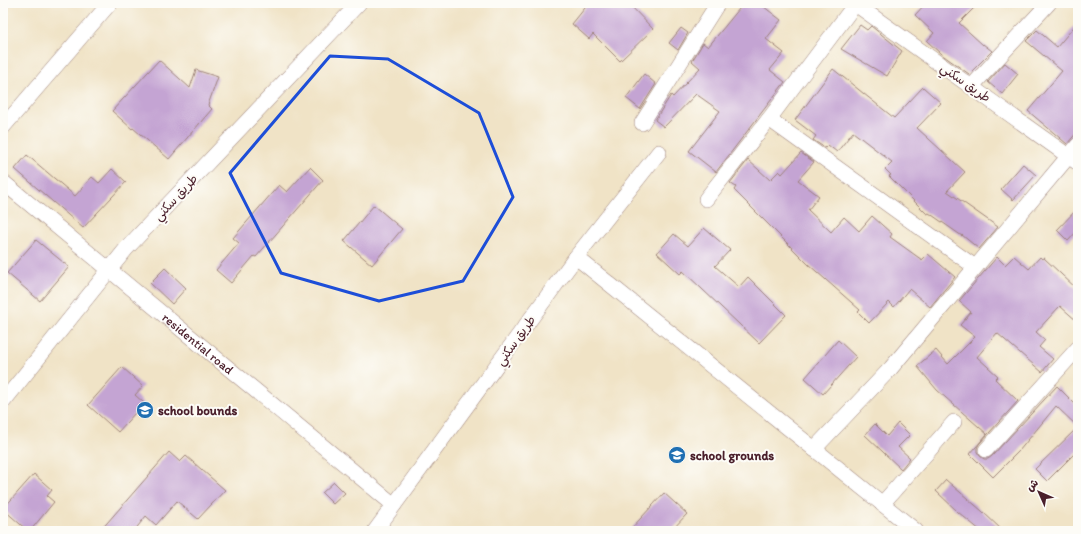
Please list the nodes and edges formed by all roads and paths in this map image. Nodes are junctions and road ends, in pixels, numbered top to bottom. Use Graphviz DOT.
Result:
graph roads {
  1 [pos="110,3"];
  2 [pos="359,3"];
  3 [pos="718,3"];
  4 [pos="855,3"];
  5 [pos="1049,3"];
  6 [pos="972,86"];
  7 [pos="769,119"];
  8 [pos="642,123"];
  9 [pos="3,127"];
  10 [pos="659,152"];
  11 [pos="1075,155"];
  12 [pos="3,182"];
  13 [pos="706,199"];
  14 [pos="576,257"];
  15 [pos="975,267"];
  16 [pos="110,269"];
  17 [pos="1078,348"];
  18 [pos="3,402"];
  19 [pos="954,422"];
  20 [pos="814,449"];
  21 [pos="986,450"];
  22 [pos="882,504"];
  23 [pos="394,505"];
  24 [pos="375,531"];
  25 [pos="916,531"];
  1 -- 9 [label="street"];
  2 -- 16 [label="street, طريق سكني"];
  3 -- 8 [label="street"];
  4 -- 6 [label="street, طريق سكني"];
  4 -- 7 [label="street"];
  5 -- 6 [label="street"];
  6 -- 11 [label="street, طريق سكني"];
  7 -- 13 [label="street"];
  7 -- 15 [label="street"];
  10 -- 14 [label="street, طريق سكني"];
  11 -- 15 [label="street"];
  12 -- 16 [label="street, residential road"];
  14 -- 20 [label="street"];
  14 -- 23 [label="street, طريق سكني"];
  15 -- 20 [label="street"];
  16 -- 18 [label="street, طريق سكني"];
  16 -- 23 [label="street, residential road"];
  17 -- 21 [label="street"];
  19 -- 22 [label="street"];
  20 -- 22 [label="street"];
  22 -- 25 [label="street"];
  23 -- 24 [label="street, طريق سكني"];
}
